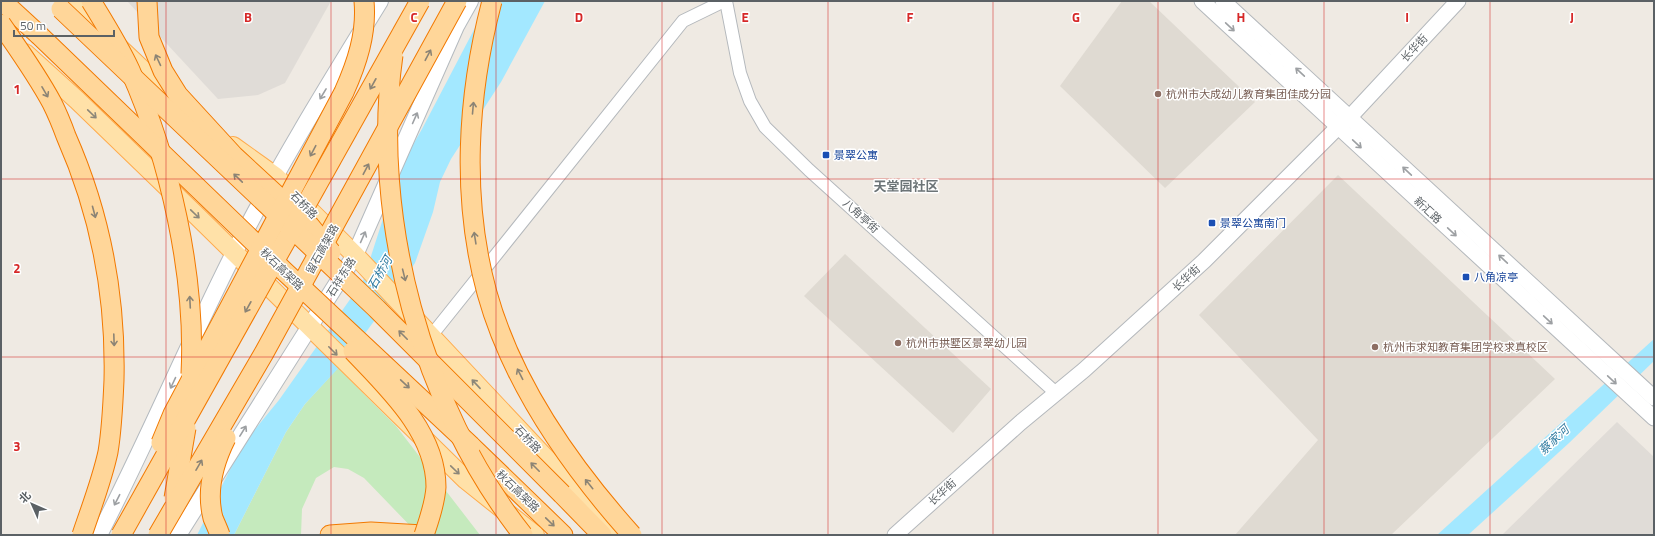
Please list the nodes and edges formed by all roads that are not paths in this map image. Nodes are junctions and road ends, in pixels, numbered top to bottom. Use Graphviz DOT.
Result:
graph roads {
  1 [pos="2,1"];
  2 [pos="52,1"];
  3 [pos="70,1"];
  4 [pos="91,1"];
  5 [pos="147,1"];
  6 [pos="364,1"];
  7 [pos="380,1"];
  8 [pos="404,1"];
  9 [pos="420,1"];
  10 [pos="457,1"];
  11 [pos="470,1"];
  12 [pos="492,1"];
  13 [pos="725,1"];
  14 [pos="1202,1"];
  15 [pos="1223,1"];
  16 [pos="1458,1"];
  17 [pos="1,24"];
  18 [pos="1,31"];
  19 [pos="1343,122"];
  20 [pos="275,176"];
  21 [pos="352,194"];
  22 [pos="234,252"];
  23 [pos="357,258"];
  24 [pos="284,271"];
  25 [pos="377,309"];
  26 [pos="314,333"];
  27 [pos="431,336"];
  28 [pos="1056,393"];
  29 [pos="1654,398"];
  30 [pos="1654,418"];
  31 [pos="126,527"];
  32 [pos="82,535"];
  33 [pos="99,535"];
  34 [pos="158,535"];
  35 [pos="166,535"];
  36 [pos="178,535"];
  37 [pos="220,535"];
  38 [pos="330,535"];
  39 [pos="423,535"];
  40 [pos="524,535"];
  41 [pos="535,535"];
  42 [pos="563,535"];
  43 [pos="602,535"];
  44 [pos="618,535"];
  45 [pos="632,535"];
  46 [pos="894,535"];
  1 -- 24 [label="highway, 秋石高架路, bridge"];
  25 -- 2 [label="highway, one-way, bridge"];
  3 -- 20 [label="main road, 石桥路"];
  35 -- 4 [label="highway, one-way, bridge"];
  25 -- 5 [label="highway, one-way, bridge"];
  6 -- 31 [label="highway, one-way, bridge"];
  7 -- 20 [label="main road, one-way"];
  8 -- 40 [label="highway, one-way, bridge"];
  9 -- 31 [label="highway, one-way, bridge"];
  21 -- 10 [label="highway, 留石高架路, one-way, bridge"];
  23 -- 11 [label="main road, 石祥东路, one-way"];
  45 -- 12 [label="highway, one-way, bridge"];
  13 -- 27 [label="street"];
  13 -- 28 [label="street, 八角亭街"];
  14 -- 19 [label="street, 新汇路, one-way"];
  19 -- 15 [label="street, 新汇路, one-way"];
  16 -- 19 [label="street, 长华街"];
  17 -- 32 [label="highway, one-way, bridge"];
  18 -- 22 [label="main road, one-way"];
  19 -- 28 [label="street, 长华街"];
  29 -- 19 [label="street, 新汇路, one-way"];
  19 -- 30 [label="street, 新汇路, one-way"];
  20 -- 22 [label="main road"];
  20 -- 23 [label="main road, 石桥路"];
  34 -- 21 [label="highway, 留石高架路, one-way, bridge"];
  21 -- 37 [label="highway, bridge"];
  22 -- 26 [label="main road"];
  22 -- 33 [label="main road, one-way"];
  23 -- 26 [label="main road, 石祥东路"];
  23 -- 27 [label="main road, 石桥路"];
  24 -- 39 [label="highway, bridge"];
  24 -- 42 [label="highway, 秋石高架路, one-way, bridge"];
  43 -- 25 [label="highway, one-way, bridge"];
  36 -- 26 [label="main road, 石祥东路, one-way"];
  26 -- 41 [label="main road, one-way"];
  44 -- 27 [label="main road, 石桥路, one-way"];
  28 -- 46 [label="street, 长华街"];
  38 -- 39 [label="highway"];
}
